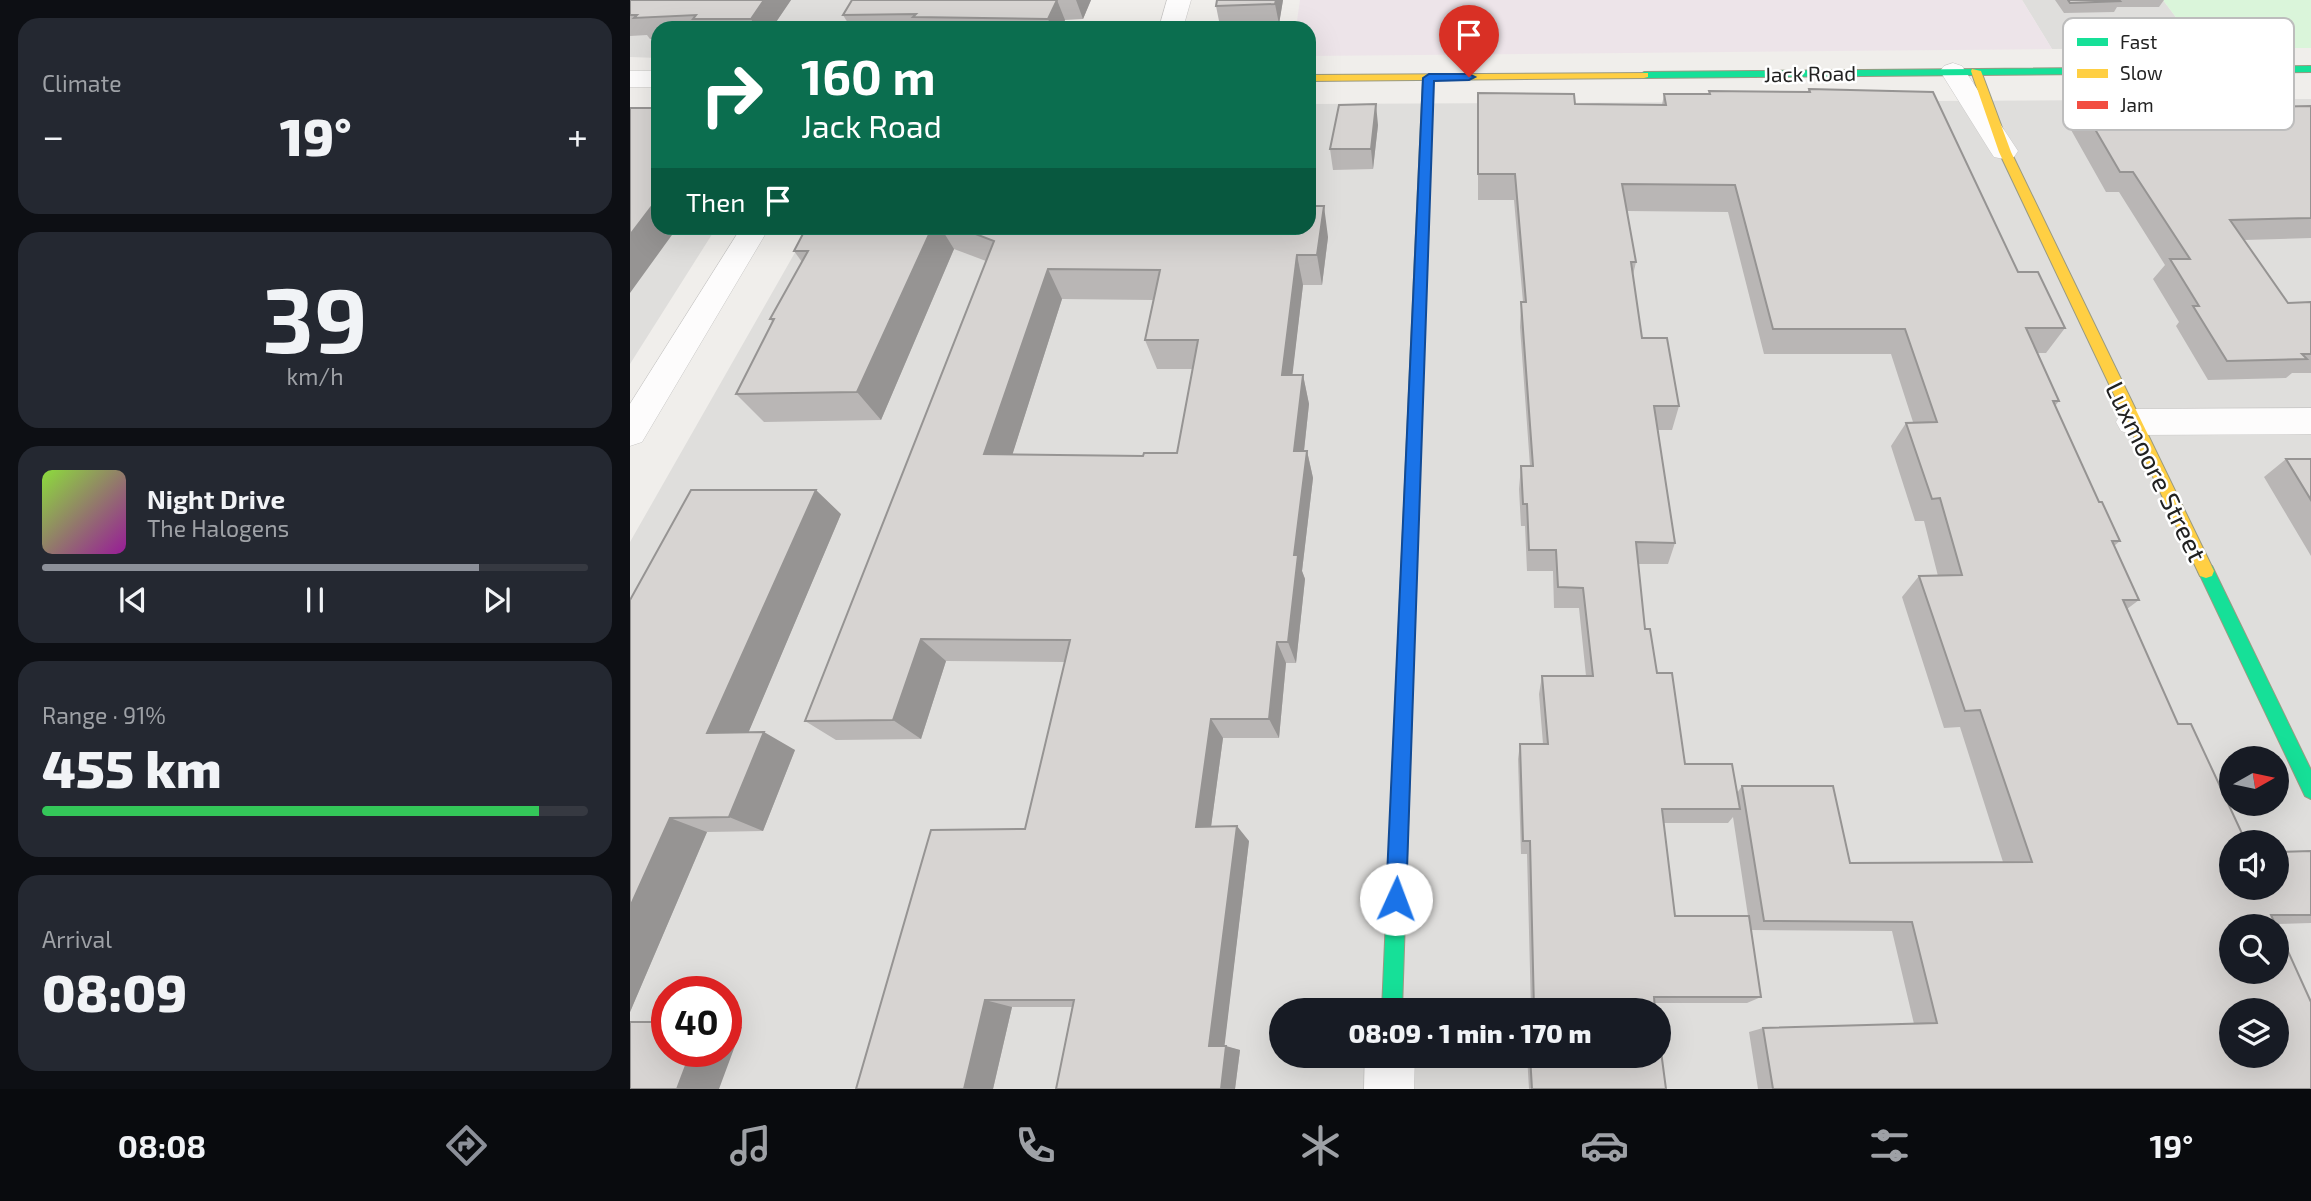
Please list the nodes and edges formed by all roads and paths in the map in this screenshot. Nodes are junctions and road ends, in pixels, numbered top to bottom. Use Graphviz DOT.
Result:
graph roads {
  1 [pos="1179,0"];
  2 [pos="1173,21"];
  3 [pos="2063,70"];
  4 [pos="1965,71"];
  5 [pos="1316,78"];
  6 [pos="1429,78"];
  7 [pos="630,79"];
  8 [pos="651,79"];
  9 [pos="2005,152"];
  10 [pos="751,235"];
  11 [pos="2311,421"];
  12 [pos="2133,422"];
  13 [pos="630,433"];
  14 [pos="2311,790"];
  15 [pos="1392,998"];
  16 [pos="1390,1068"];
  17 [pos="1389,1089"];
  1 -- 2 [label="street"];
  3 -- 4 [label="street, Jack Road"];
  4 -- 6 [label="street, Jack Road"];
  4 -- 9 [label="street, Luxmoore Street"];
  5 -- 6 [label="street, Jack Road"];
  6 -- 15 [label="street"];
  7 -- 8 [label="street"];
  9 -- 12 [label="street, Luxmoore Street"];
  10 -- 13 [label="street"];
  11 -- 12 [label="street"];
  12 -- 14 [label="street, Luxmoore Street"];
  16 -- 17 [label="street"];
}
